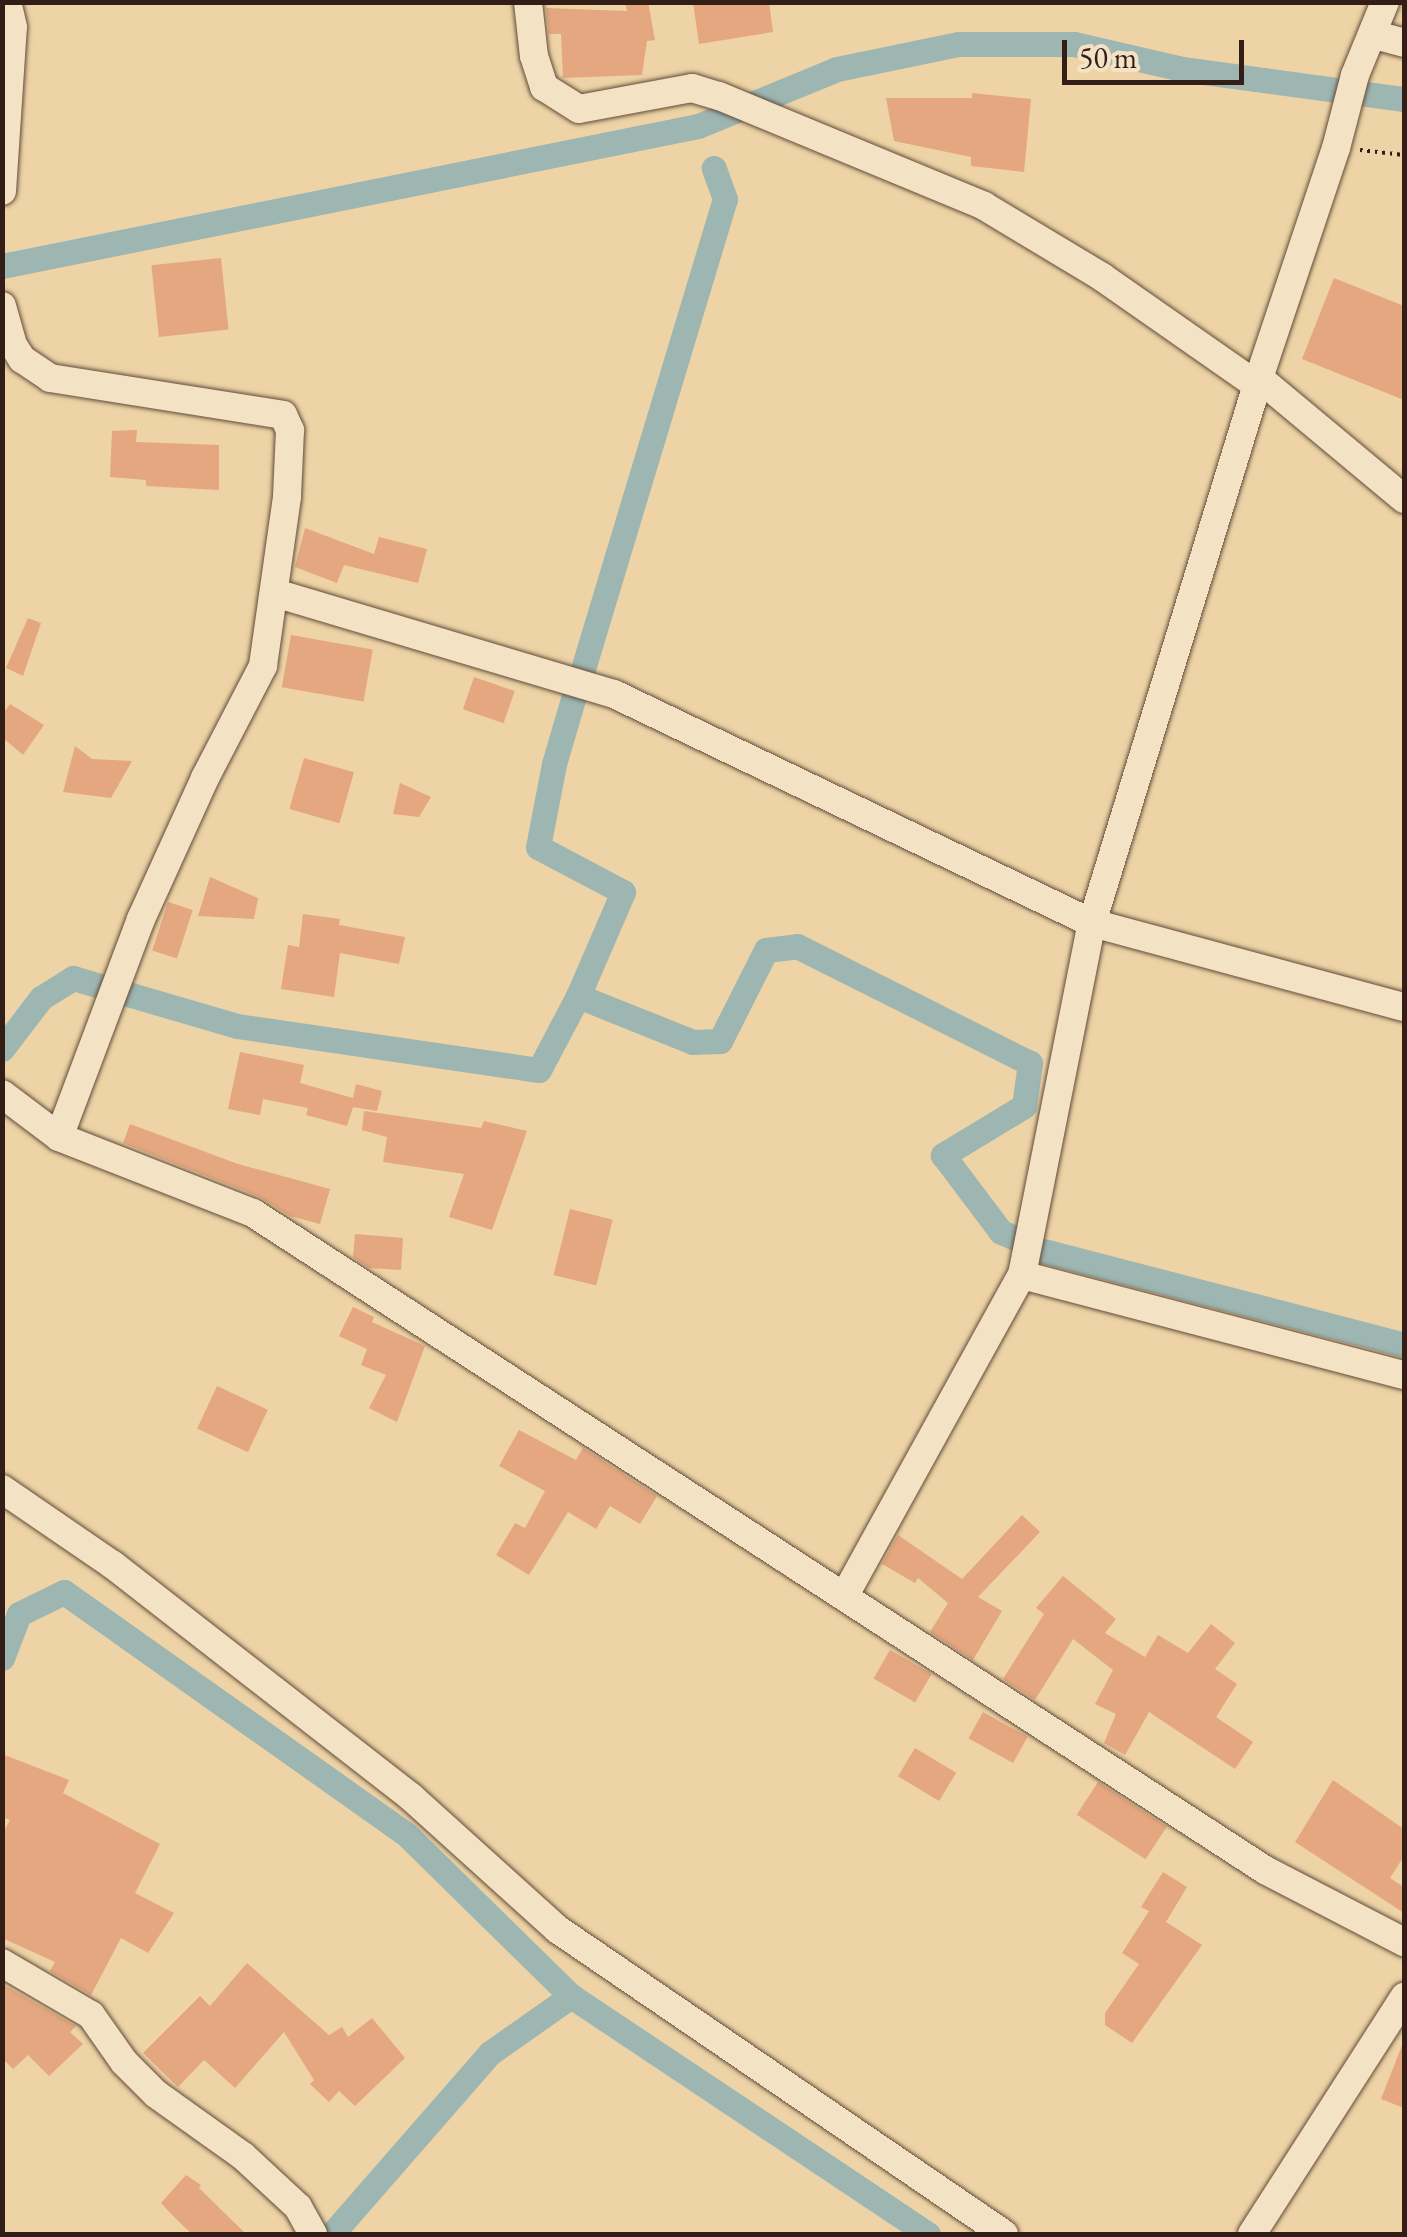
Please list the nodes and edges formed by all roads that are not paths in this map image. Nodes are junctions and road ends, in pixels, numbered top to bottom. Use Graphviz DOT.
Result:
graph roads {
  1 [pos="7,2"];
  2 [pos="528,2"];
  3 [pos="1385,2"];
  4 [pos="1375,36"];
  5 [pos="1404,43"];
  6 [pos="2,191"];
  7 [pos="2,306"];
  8 [pos="1258,382"];
  9 [pos="1404,499"];
  10 [pos="275,592"];
  11 [pos="1092,923"];
  12 [pos="1404,1007"];
  13 [pos="2,1094"];
  14 [pos="60,1137"];
  15 [pos="1022,1275"];
  16 [pos="1404,1374"];
  17 [pos="2,1488"];
  18 [pos="846,1595"];
  19 [pos="1404,1942"];
  20 [pos="2,1963"];
  21 [pos="1404,1997"];
  22 [pos="314,2234"];
  23 [pos="1004,2234"];
  24 [pos="1252,2234"];
  1 -- 6 [label="street"];
  2 -- 8 [label="street"];
  3 -- 4 [label="street"];
  4 -- 5 [label="street"];
  4 -- 8 [label="street"];
  7 -- 10 [label="street"];
  8 -- 9 [label="street"];
  8 -- 11 [label="street"];
  10 -- 11 [label="street"];
  10 -- 14 [label="street"];
  11 -- 12 [label="street"];
  11 -- 15 [label="street"];
  13 -- 14 [label="street"];
  14 -- 18 [label="street"];
  15 -- 16 [label="street"];
  15 -- 18 [label="street"];
  17 -- 23 [label="street"];
  18 -- 19 [label="street"];
  20 -- 22 [label="street"];
  21 -- 24 [label="street"];
}
